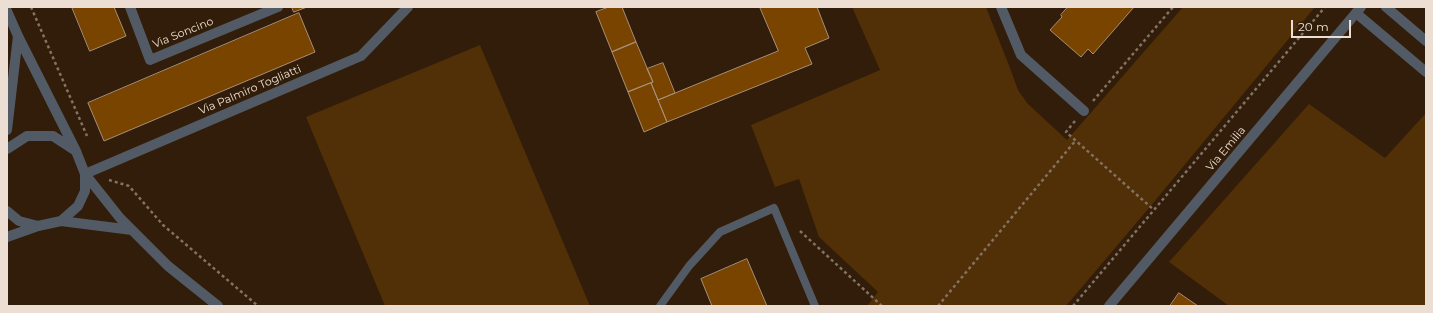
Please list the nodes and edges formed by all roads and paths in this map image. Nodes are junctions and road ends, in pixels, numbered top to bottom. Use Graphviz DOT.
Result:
graph roads {
  1 [pos="130,7"];
  2 [pos="278,7"];
  3 [pos="408,7"];
  4 [pos="1001,7"];
  5 [pos="1173,7"];
  6 [pos="1325,7"];
  7 [pos="1386,7"];
  8 [pos="1358,10"];
  9 [pos="7,11"];
  10 [pos="18,36"];
  11 [pos="1426,40"];
  12 [pos="1426,72"];
  13 [pos="1084,111"];
  14 [pos="7,130"];
  15 [pos="1076,140"];
  16 [pos="7,149"];
  17 [pos="76,151"];
  18 [pos="86,174"];
  19 [pos="1154,210"];
  20 [pos="7,211"];
  21 [pos="61,221"];
  22 [pos="38,226"];
  23 [pos="797,229"];
  24 [pos="132,230"];
  25 [pos="7,237"];
  26 [pos="218,306"];
  27 [pos="660,306"];
  28 [pos="815,306"];
  29 [pos="882,306"];
  30 [pos="938,306"];
  31 [pos="1073,306"];
  32 [pos="1109,306"];
  1 -- 2 [label="street, Via Soncino"];
  3 -- 18 [label="street, Via Palmiro Togliatti"];
  4 -- 13 [label="street"];
  5 -- 13 [label="path"];
  6 -- 19 [label="path"];
  7 -- 11 [label="street"];
  8 -- 12 [label="street"];
  8 -- 32 [label="street, Via Emilia"];
  9 -- 10 [label="street"];
  10 -- 14 [label="street"];
  10 -- 17 [label="street"];
  13 -- 15 [label="path"];
  15 -- 19 [label="path"];
  15 -- 30 [label="path"];
  16 -- 17 [label="street"];
  17 -- 18 [label="street"];
  18 -- 21 [label="street"];
  18 -- 24 [label="street"];
  19 -- 31 [label="path"];
  20 -- 22 [label="street"];
  21 -- 22 [label="street"];
  21 -- 24 [label="street"];
  22 -- 25 [label="street"];
  23 -- 29 [label="path"];
  24 -- 26 [label="street"];
  27 -- 28 [label="lane"];
}
